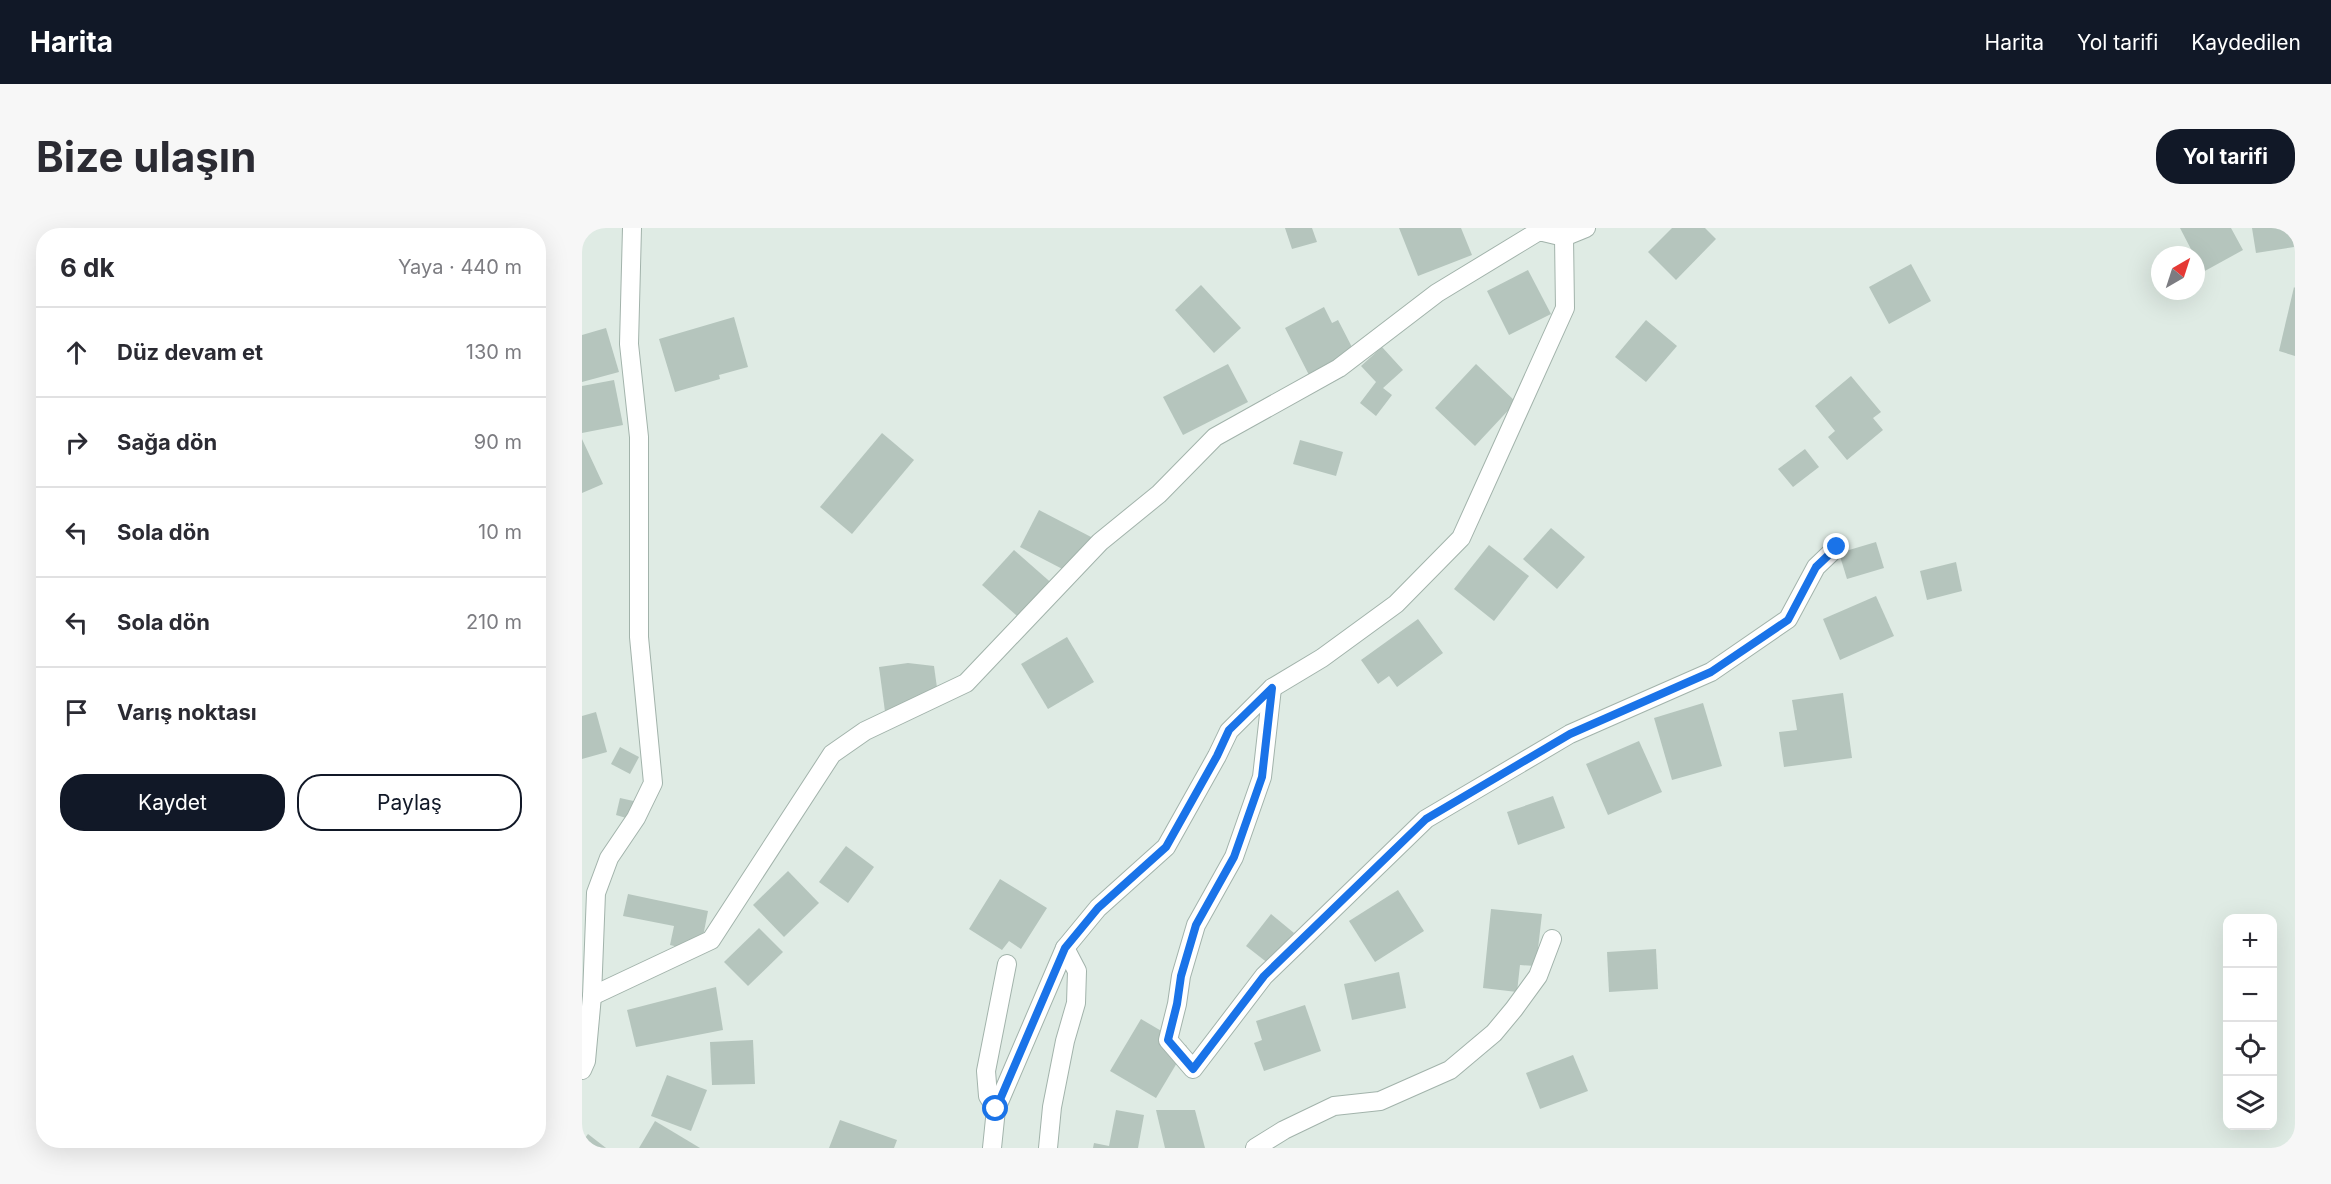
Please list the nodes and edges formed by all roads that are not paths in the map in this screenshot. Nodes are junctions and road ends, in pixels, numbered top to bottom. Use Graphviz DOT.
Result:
graph roads {
  1 [pos="632,228"];
  2 [pos="1586,228"];
  3 [pos="1564,237"];
  4 [pos="1837,547"];
  5 [pos="1272,688"];
  6 [pos="1552,939"];
  7 [pos="1065,948"];
  8 [pos="1007,964"];
  9 [pos="592,996"];
  10 [pos="582,1070"];
  11 [pos="996,1109"];
  12 [pos="992,1148"];
  13 [pos="1048,1148"];
  14 [pos="1255,1148"];
  1 -- 9 [label="street"];
  2 -- 3 [label="street"];
  3 -- 5 [label="street"];
  3 -- 9 [label="street"];
  4 -- 5 [label="street"];
  5 -- 7 [label="street"];
  6 -- 14 [label="street"];
  7 -- 11 [label="street"];
  7 -- 13 [label="street"];
  8 -- 11 [label="street"];
  9 -- 10 [label="street"];
  11 -- 12 [label="street"];
}
